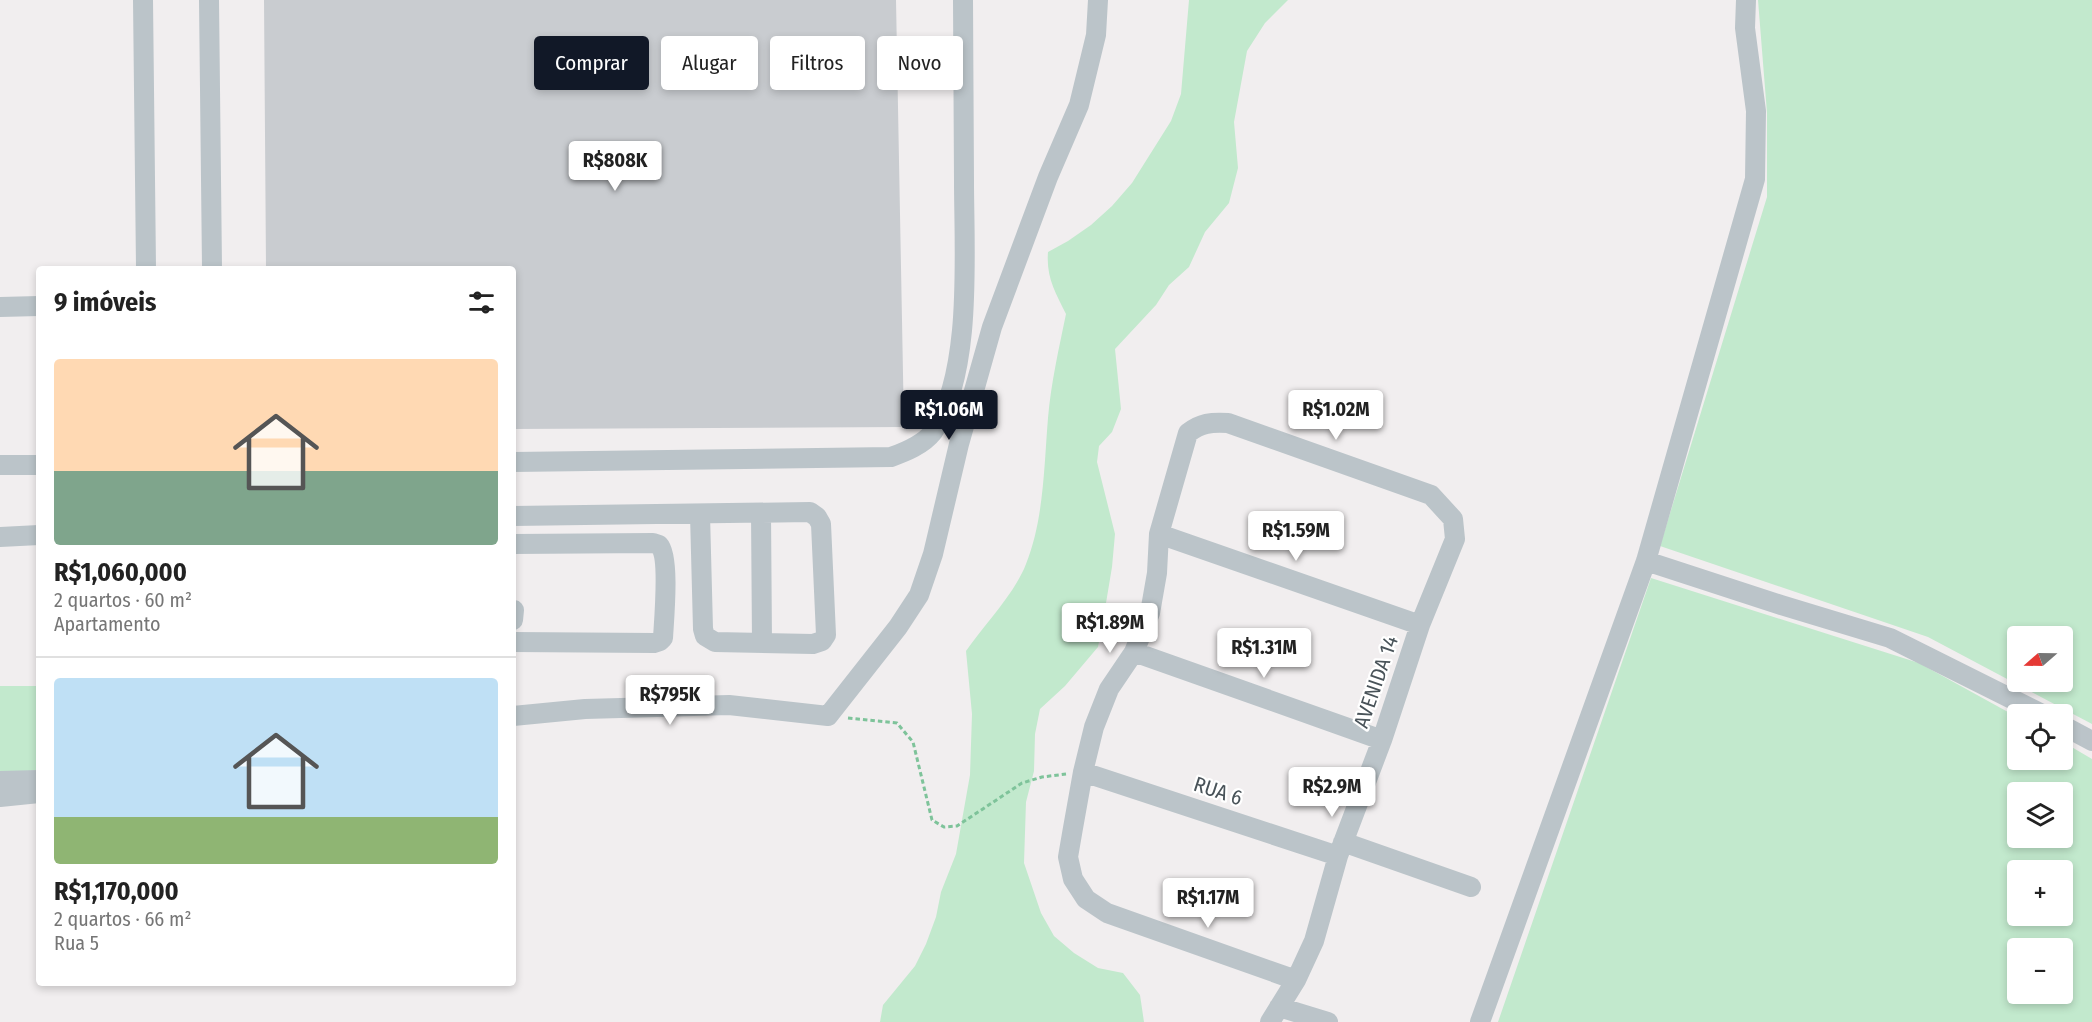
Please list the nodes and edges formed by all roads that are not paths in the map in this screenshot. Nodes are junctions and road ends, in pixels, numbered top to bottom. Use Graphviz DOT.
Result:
graph roads {
  1 [pos="143,0"];
  2 [pos="209,0"];
  3 [pos="963,0"];
  4 [pos="1098,0"];
  5 [pos="1746,0"];
  6 [pos="146,266"];
  7 [pos="212,266"];
  8 [pos="36,306"];
  9 [pos="0,307"];
  10 [pos="516,462"];
  11 [pos="0,465"];
  12 [pos="36,465"];
  13 [pos="761,513"];
  14 [pos="700,514"];
  15 [pos="516,516"];
  16 [pos="1159,534"];
  17 [pos="36,535"];
  18 [pos="0,537"];
  19 [pos="516,544"];
  20 [pos="1646,561"];
  21 [pos="1420,625"];
  22 [pos="516,642"];
  23 [pos="762,643"];
  24 [pos="1134,652"];
  25 [pos="2022,704"];
  26 [pos="516,716"];
  27 [pos="2073,731"];
  28 [pos="1382,740"];
  29 [pos="2092,741"];
  30 [pos="1083,772"];
  31 [pos="36,780"];
  32 [pos="0,781"];
  33 [pos="36,793"];
  34 [pos="0,797"];
  35 [pos="1341,849"];
  36 [pos="1471,887"];
  37 [pos="1296,980"];
  38 [pos="1275,1015"];
  39 [pos="1328,1022"];
  40 [pos="1480,1022"];
  1 -- 6 [label="street"];
  2 -- 7 [label="street"];
  3 -- 10 [label="street"];
  4 -- 26 [label="street"];
  5 -- 20 [label="street"];
  8 -- 9 [label="street"];
  11 -- 12 [label="street"];
  13 -- 14 [label="street"];
  13 -- 23 [label="street"];
  13 -- 23 [label="street"];
  14 -- 15 [label="street"];
  14 -- 23 [label="street"];
  16 -- 21 [label="street"];
  16 -- 21 [label="street, AVENIDA 14"];
  16 -- 24 [label="street"];
  17 -- 18 [label="street"];
  19 -- 22 [label="street"];
  20 -- 25 [label="street"];
  20 -- 40 [label="street"];
  21 -- 28 [label="street, AVENIDA 14"];
  24 -- 28 [label="street"];
  24 -- 30 [label="street"];
  27 -- 29 [label="street"];
  28 -- 35 [label="street, AVENIDA 14"];
  30 -- 35 [label="street, RUA 6"];
  30 -- 37 [label="street"];
  31 -- 32 [label="street"];
  33 -- 34 [label="street"];
  35 -- 36 [label="street, RUA 6"];
  35 -- 37 [label="street, AVENIDA 14"];
  37 -- 38 [label="street, AVENIDA 14"];
  38 -- 39 [label="street"];
}
